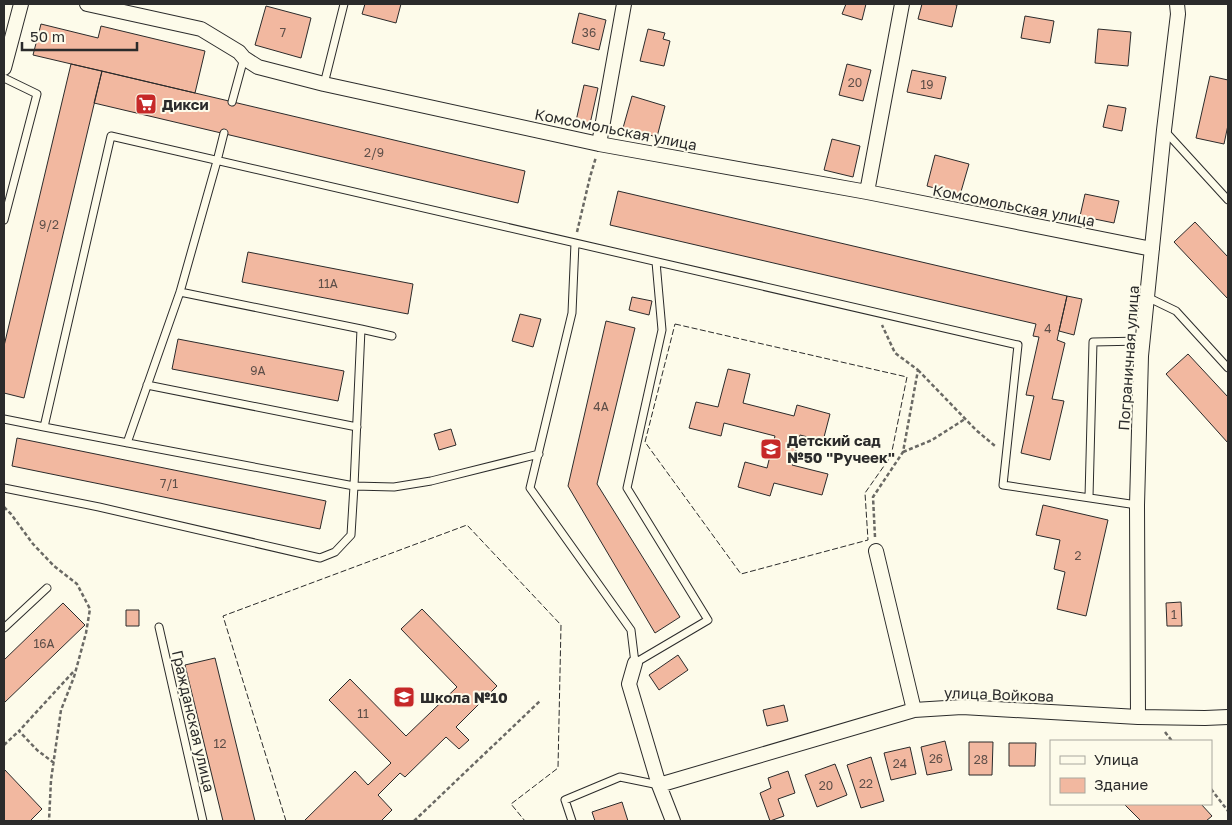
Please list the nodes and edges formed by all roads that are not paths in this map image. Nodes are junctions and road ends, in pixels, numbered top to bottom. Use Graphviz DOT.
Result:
graph roads {
  1 [pos="21,4"];
  2 [pos="86,4"];
  3 [pos="344,4"];
  4 [pos="624,4"];
  5 [pos="902,4"];
  6 [pos="1177,4"];
  7 [pos="244,58"];
  8 [pos="4,68"];
  9 [pos="4,78"];
  10 [pos="324,84"];
  11 [pos="232,102"];
  12 [pos="1164,130"];
  13 [pos="224,133"];
  14 [pos="599,144"];
  15 [pos="217,161"];
  16 [pos="867,192"];
  17 [pos="1228,200"];
  18 [pos="4,220"];
  19 [pos="575,243"];
  20 [pos="1152,249"];
  21 [pos="656,262"];
  22 [pos="180,292"];
  23 [pos="1147,298"];
  24 [pos="361,329"];
  25 [pos="392,336"];
  26 [pos="1142,341"];
  27 [pos="1228,368"];
  28 [pos="147,385"];
  29 [pos="4,419"];
  30 [pos="44,427"];
  31 [pos="357,427"];
  32 [pos="126,443"];
  33 [pos="538,454"];
  34 [pos="354,486"];
  35 [pos="4,488"];
  36 [pos="1089,497"];
  37 [pos="1137,505"];
  38 [pos="876,551"];
  39 [pos="47,588"];
  40 [pos="159,627"];
  41 [pos="4,628"];
  42 [pos="635,664"];
  43 [pos="914,710"];
  44 [pos="1138,717"];
  45 [pos="1228,717"];
  46 [pos="659,785"];
  47 [pos="203,821"];
  48 [pos="572,821"];
  49 [pos="673,821"];
  1 -- 8 [label="street"];
  2 -- 7 [label="street, Комсомольская улица"];
  3 -- 10 [label="lane"];
  4 -- 14 [label="street"];
  5 -- 16 [label="street"];
  6 -- 12 [label="street, Пограничная улица"];
  7 -- 10 [label="street, Комсомольская улица"];
  7 -- 11 [label="lane"];
  9 -- 18 [label="lane"];
  10 -- 14 [label="street, Комсомольская улица"];
  12 -- 17 [label="lane"];
  12 -- 20 [label="street, Пограничная улица"];
  13 -- 15 [label="lane"];
  14 -- 16 [label="street, Комсомольская улица"];
  15 -- 19 [label="lane"];
  15 -- 22 [label="lane"];
  15 -- 30 [label="lane"];
  16 -- 20 [label="street, Комсомольская улица"];
  19 -- 21 [label="lane"];
  19 -- 33 [label="lane"];
  20 -- 23 [label="street, Пограничная улица"];
  21 -- 36 [label="lane"];
  21 -- 42 [label="lane"];
  22 -- 24 [label="lane"];
  22 -- 28 [label="lane"];
  23 -- 26 [label="street, Пограничная улица"];
  23 -- 27 [label="lane"];
  24 -- 25 [label="lane"];
  24 -- 31 [label="lane"];
  26 -- 36 [label="lane"];
  26 -- 37 [label="street, Пограничная улица"];
  28 -- 31 [label="lane"];
  28 -- 32 [label="lane"];
  29 -- 30 [label="lane"];
  30 -- 32 [label="lane"];
  31 -- 34 [label="lane"];
  32 -- 34 [label="lane"];
  33 -- 34 [label="lane"];
  33 -- 42 [label="lane"];
  34 -- 35 [label="lane"];
  36 -- 37 [label="lane"];
  37 -- 44 [label="street, Пограничная улица"];
  38 -- 43 [label="street"];
  39 -- 41 [label="lane"];
  40 -- 47 [label="lane, Гражданская улица"];
  42 -- 46 [label="street"];
  43 -- 44 [label="street, улица Войкова"];
  43 -- 46 [label="street, улица Войкова"];
  44 -- 45 [label="street, улица Войкова"];
  46 -- 48 [label="lane"];
  46 -- 49 [label="street"];
}
